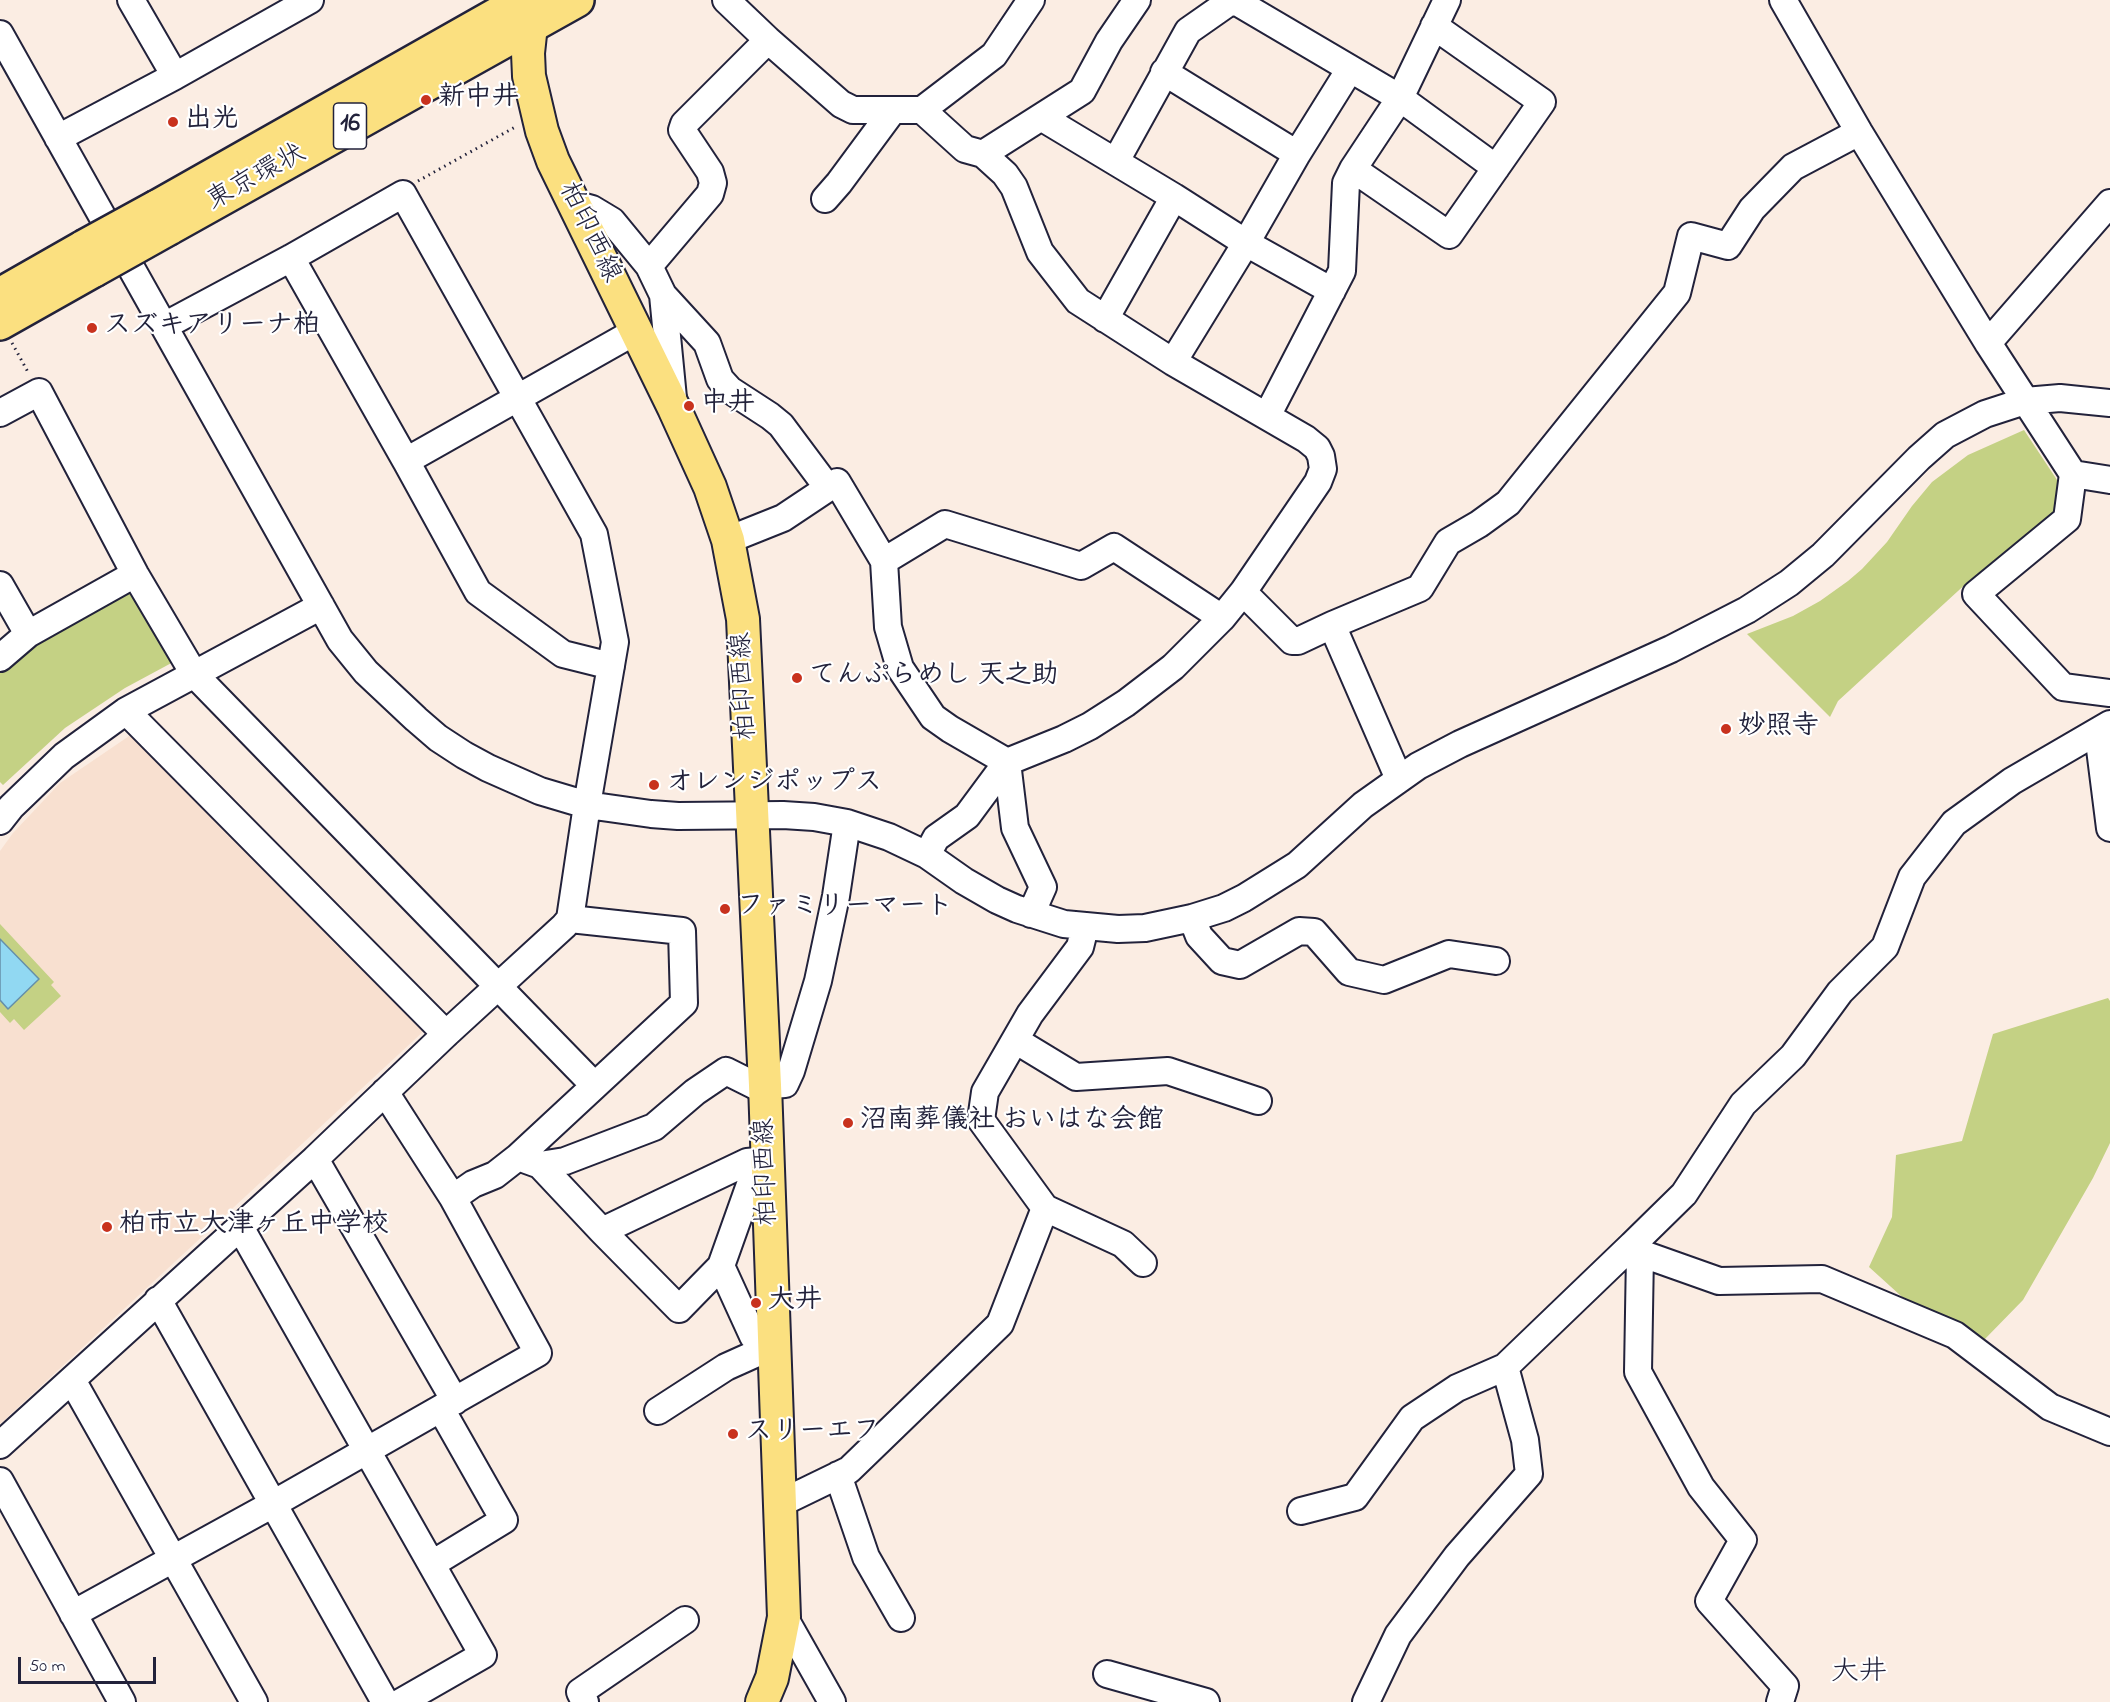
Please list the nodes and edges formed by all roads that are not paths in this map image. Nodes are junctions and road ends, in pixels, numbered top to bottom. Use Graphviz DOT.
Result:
graph roads {
  1 [pos="131,0"];
  2 [pos="310,0"];
  3 [pos="577,0"];
  4 [pos="726,0"];
  5 [pos="1031,0"];
  6 [pos="1447,0"];
  7 [pos="1783,0"];
  8 [pos="1134,1"];
  9 [pos="531,8"];
  10 [pos="273,9"];
  11 [pos="1434,26"];
  12 [pos="0,34"];
  13 [pos="768,40"];
  14 [pos="1350,69"];
  15 [pos="1164,72"];
  16 [pos="175,76"];
  17 [pos="1400,98"];
  18 [pos="893,110"];
  19 [pos="922,110"];
  20 [pos="1041,117"];
  21 [pos="1859,132"];
  22 [pos="58,138"];
  23 [pos="983,154"];
  24 [pos="1297,154"];
  25 [pos="1116,161"];
  26 [pos="1496,168"];
  27 [pos="1353,169"];
  28 [pos="1174,197"];
  29 [pos="825,199"];
  30 [pos="2110,203"];
  31 [pos="574,204"];
  32 [pos="1246,243"];
  33 [pos="291,258"];
  34 [pos="89,259"];
  35 [pos="649,266"];
  36 [pos="1332,291"];
  37 [pos="0,295"];
  38 [pos="663,295"];
  39 [pos="1105,319"];
  40 [pos="164,326"];
  41 [pos="636,331"];
  42 [pos="6,332"];
  43 [pos="1988,343"];
  44 [pos="1173,362"];
  45 [pos="518,396"];
  46 [pos="2025,401"];
  47 [pos="2110,403"];
  48 [pos="674,408"];
  49 [pos="0,413"];
  50 [pos="1267,416"];
  51 [pos="406,460"];
  52 [pos="2073,474"];
  53 [pos="2110,480"];
  54 [pos="828,488"];
  55 [pos="728,540"];
  56 [pos="884,561"];
  57 [pos="135,574"];
  58 [pos="0,585"];
  59 [pos="1243,592"];
  60 [pos="321,606"];
  61 [pos="1222,618"];
  62 [pos="1332,625"];
  63 [pos="28,634"];
  64 [pos="0,658"];
  65 [pos="611,666"];
  66 [pos="194,674"];
  67 [pos="2110,693"];
  68 [pos="126,711"];
  69 [pos="2104,728"];
  70 [pos="1007,762"];
  71 [pos="1399,779"];
  72 [pos="587,805"];
  73 [pos="4,808"];
  74 [pos="753,815"];
  75 [pos="847,823"];
  76 [pos="2110,828"];
  77 [pos="927,855"];
  78 [pos="1031,914"];
  79 [pos="1192,918"];
  80 [pos="570,919"];
  81 [pos="1085,927"];
  82 [pos="1496,961"];
  83 [pos="498,987"];
  84 [pos="446,1034"];
  85 [pos="1015,1040"];
  86 [pos="594,1085"];
  87 [pos="765,1086"];
  88 [pos="385,1092"];
  89 [pos="1258,1101"];
  90 [pos="315,1159"];
  91 [pos="529,1161"];
  92 [pos="757,1161"];
  93 [pos="453,1198"];
  94 [pos="1045,1208"];
  95 [pos="240,1227"];
  96 [pos="603,1231"];
  97 [pos="1636,1249"];
  98 [pos="1143,1263"];
  99 [pos="721,1266"];
  100 [pos="158,1300"];
  101 [pos="775,1345"];
  102 [pos="1505,1367"];
  103 [pos="72,1380"];
  104 [pos="448,1405"];
  105 [pos="658,1411"];
  106 [pos="2110,1432"];
  107 [pos="0,1445"];
  108 [pos="367,1450"];
  109 [pos="838,1475"];
  110 [pos="0,1481"];
  111 [pos="781,1503"];
  112 [pos="273,1504"];
  113 [pos="1301,1511"];
  114 [pos="173,1560"];
  115 [pos="432,1564"];
  116 [pos="73,1614"];
  117 [pos="784,1617"];
  118 [pos="901,1618"];
  119 [pos="685,1620"];
  120 [pos="1107,1674"];
  121 [pos="122,1702"];
  122 [pos="254,1702"];
  123 [pos="385,1702"];
  124 [pos="401,1702"];
  125 [pos="585,1702"];
  126 [pos="762,1702"];
  127 [pos="832,1702"];
  128 [pos="1206,1702"];
  129 [pos="1366,1702"];
  130 [pos="1780,1702"];
  1 -- 16 [label="street"];
  2 -- 10 [label="street"];
  3 -- 9 [label="highway, 東京環状 / 16"];
  4 -- 13 [label="street"];
  5 -- 19 [label="street"];
  6 -- 11 [label="street"];
  7 -- 21 [label="street"];
  8 -- 20 [label="street"];
  9 -- 31 [label="main road, 柏印西線"];
  9 -- 34 [label="highway, 東京環状 / 16, bridge"];
  10 -- 16 [label="street"];
  11 -- 17 [label="street"];
  11 -- 26 [label="street"];
  12 -- 22 [label="street"];
  13 -- 18 [label="street"];
  13 -- 35 [label="street"];
  14 -- 15 [label="street"];
  14 -- 17 [label="street"];
  14 -- 24 [label="street"];
  15 -- 24 [label="street"];
  15 -- 25 [label="street"];
  16 -- 22 [label="street"];
  17 -- 26 [label="street"];
  17 -- 27 [label="street"];
  18 -- 19 [label="street"];
  18 -- 29 [label="street"];
  19 -- 23 [label="street"];
  20 -- 23 [label="street"];
  20 -- 25 [label="street"];
  21 -- 43 [label="street"];
  21 -- 62 [label="street"];
  22 -- 40 [label="street"];
  23 -- 39 [label="street"];
  24 -- 32 [label="street"];
  25 -- 28 [label="street"];
  26 -- 27 [label="street"];
  27 -- 36 [label="street"];
  28 -- 32 [label="street"];
  28 -- 39 [label="street"];
  30 -- 43 [label="street"];
  31 -- 35 [label="street"];
  31 -- 41 [label="main road, 柏印西線"];
  32 -- 36 [label="street"];
  32 -- 44 [label="street"];
  33 -- 40 [label="street"];
  33 -- 45 [label="street"];
  33 -- 51 [label="street"];
  34 -- 37 [label="highway, 東京環状 / 16"];
  34 -- 42 [label="highway, 東京環状 / 16"];
  35 -- 38 [label="street"];
  36 -- 50 [label="street"];
  38 -- 48 [label="street"];
  38 -- 54 [label="street"];
  39 -- 44 [label="street"];
  40 -- 60 [label="street"];
  41 -- 45 [label="street"];
  41 -- 48 [label="main road, 柏印西線"];
  43 -- 46 [label="street"];
  44 -- 50 [label="street"];
  45 -- 51 [label="street"];
  45 -- 65 [label="street"];
  46 -- 47 [label="street"];
  46 -- 52 [label="street"];
  46 -- 71 [label="street"];
  48 -- 55 [label="main road, 柏印西線"];
  49 -- 57 [label="street"];
  50 -- 59 [label="street"];
  51 -- 65 [label="street"];
  52 -- 53 [label="street"];
  52 -- 67 [label="street"];
  54 -- 55 [label="street"];
  54 -- 56 [label="street"];
  55 -- 74 [label="main road, 柏印西線"];
  56 -- 61 [label="street"];
  56 -- 70 [label="street"];
  57 -- 63 [label="street"];
  57 -- 66 [label="street"];
  58 -- 63 [label="street"];
  59 -- 61 [label="street"];
  59 -- 62 [label="street"];
  60 -- 66 [label="street"];
  60 -- 72 [label="street"];
  61 -- 70 [label="street"];
  62 -- 71 [label="street"];
  63 -- 64 [label="street"];
  65 -- 72 [label="street"];
  66 -- 68 [label="street"];
  66 -- 83 [label="street"];
  68 -- 73 [label="street"];
  68 -- 84 [label="street"];
  69 -- 76 [label="street"];
  69 -- 97 [label="street"];
  70 -- 77 [label="street"];
  70 -- 78 [label="street"];
  71 -- 79 [label="street"];
  72 -- 74 [label="street"];
  72 -- 80 [label="street"];
  74 -- 75 [label="street"];
  74 -- 87 [label="main road, 柏印西線"];
  75 -- 77 [label="street"];
  75 -- 87 [label="street"];
  77 -- 78 [label="street"];
  78 -- 81 [label="street"];
  79 -- 81 [label="street"];
  79 -- 82 [label="street"];
  80 -- 83 [label="street"];
  80 -- 86 [label="street"];
  81 -- 85 [label="street"];
  83 -- 84 [label="street"];
  83 -- 86 [label="street"];
  84 -- 88 [label="street"];
  85 -- 89 [label="street"];
  85 -- 94 [label="street"];
  86 -- 91 [label="street"];
  87 -- 91 [label="street"];
  87 -- 92 [label="main road, 柏印西線"];
  88 -- 90 [label="street"];
  88 -- 93 [label="street"];
  90 -- 95 [label="street"];
  90 -- 104 [label="street"];
  91 -- 93 [label="street"];
  91 -- 96 [label="street"];
  92 -- 96 [label="street"];
  92 -- 99 [label="street"];
  92 -- 101 [label="main road, 柏印西線"];
  93 -- 104 [label="street"];
  94 -- 98 [label="street"];
  94 -- 109 [label="street"];
  95 -- 100 [label="street"];
  95 -- 108 [label="street"];
  96 -- 99 [label="street"];
  97 -- 102 [label="street"];
  97 -- 106 [label="street"];
  97 -- 130 [label="street"];
  99 -- 101 [label="street"];
  100 -- 103 [label="street"];
  100 -- 112 [label="street"];
  101 -- 105 [label="street"];
  101 -- 111 [label="main road, 柏印西線"];
  102 -- 113 [label="street"];
  102 -- 129 [label="street"];
  103 -- 107 [label="street"];
  103 -- 114 [label="street"];
  104 -- 108 [label="street"];
  104 -- 115 [label="street"];
  108 -- 112 [label="street"];
  108 -- 115 [label="street"];
  109 -- 111 [label="street"];
  109 -- 118 [label="street"];
  110 -- 116 [label="street"];
  111 -- 117 [label="main road, 柏印西線"];
  112 -- 114 [label="street"];
  112 -- 123 [label="street"];
  114 -- 116 [label="street"];
  114 -- 122 [label="street"];
  115 -- 124 [label="street"];
  116 -- 121 [label="street"];
  117 -- 126 [label="main road, 柏印西線"];
  117 -- 127 [label="street"];
  119 -- 125 [label="street"];
  120 -- 128 [label="street"];
}
